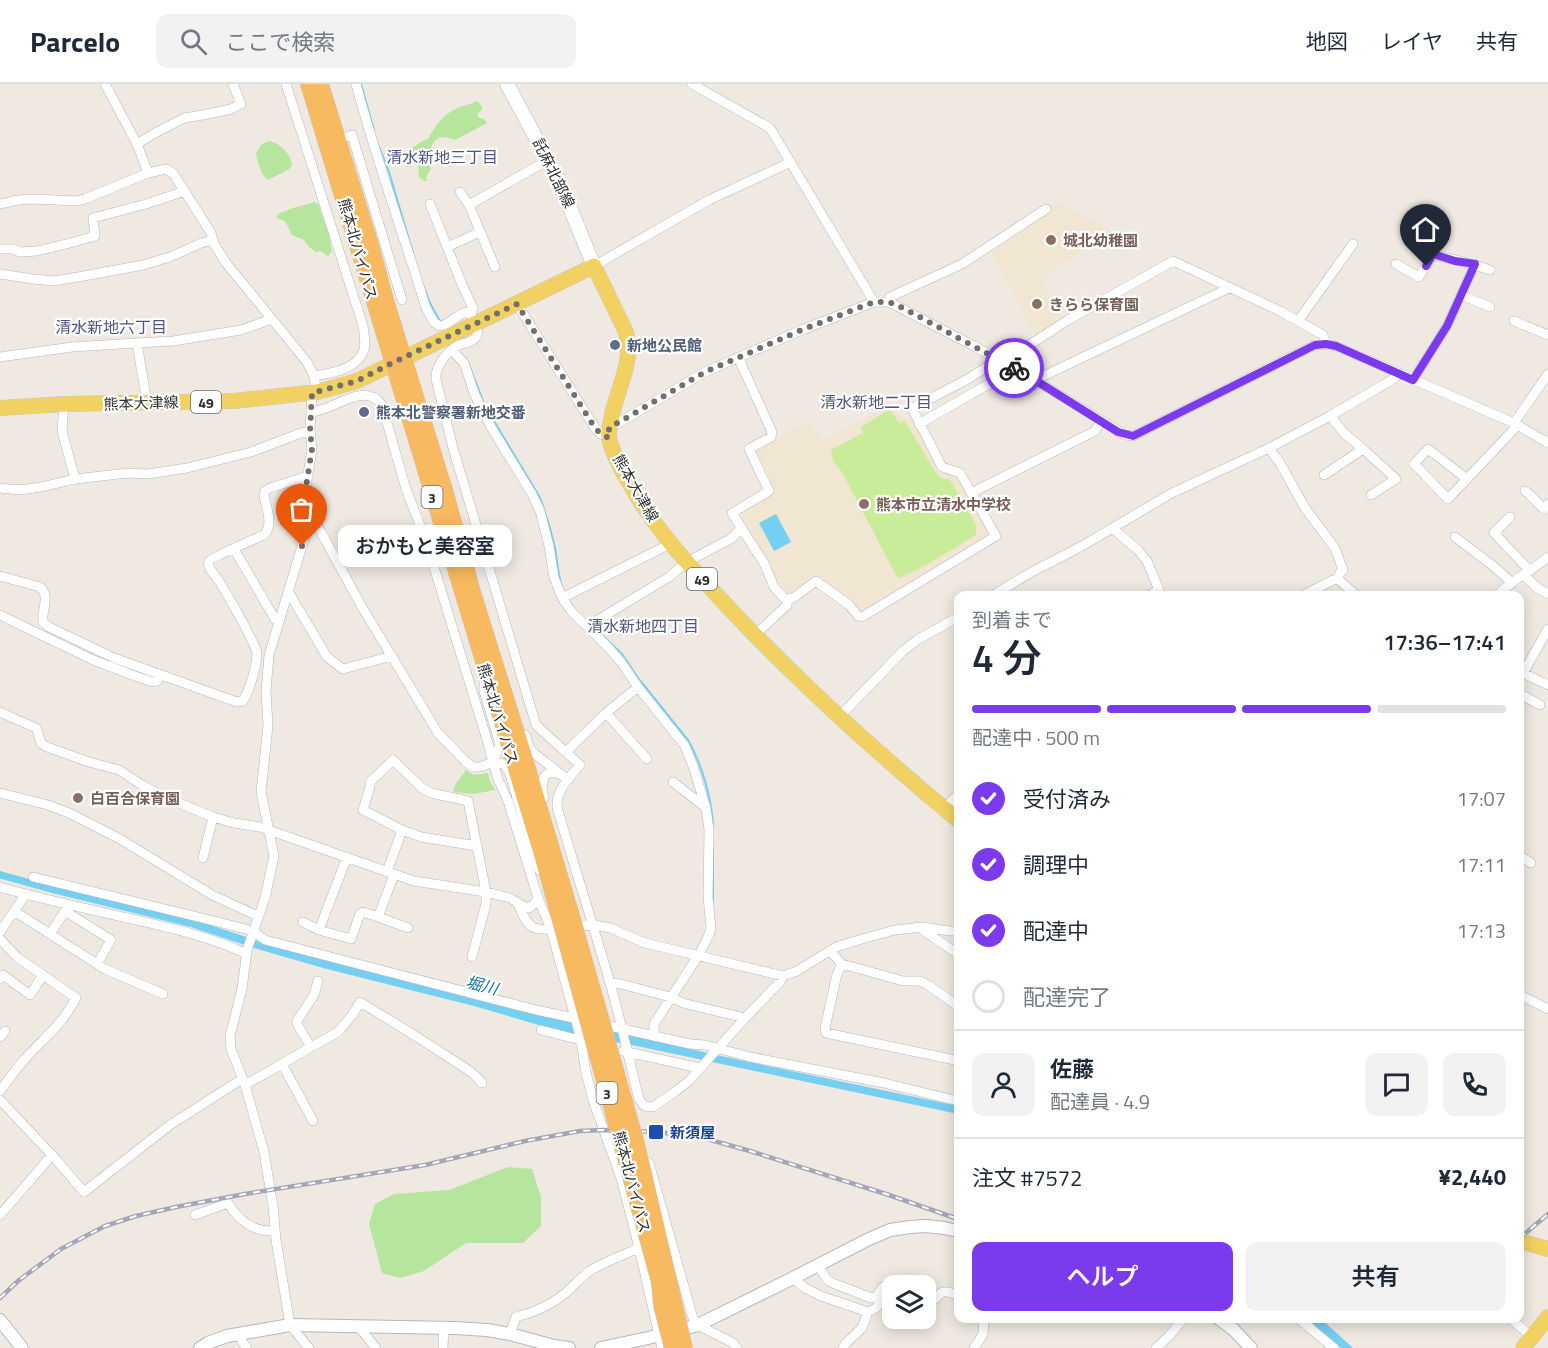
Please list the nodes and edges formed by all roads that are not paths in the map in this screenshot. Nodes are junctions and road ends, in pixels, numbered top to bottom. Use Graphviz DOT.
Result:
graph roads {
  1 [pos="105,84"];
  2 [pos="233,84"];
  3 [pos="286,84"];
  4 [pos="309,84"];
  5 [pos="321,84"];
  6 [pos="356,84"];
  7 [pos="507,84"];
  8 [pos="692,84"];
  9 [pos="137,144"];
  10 [pos="548,160"];
  11 [pos="791,162"];
  12 [pos="148,173"];
  13 [pos="184,191"];
  14 [pos="460,192"];
  15 [pos="0,204"];
  16 [pos="430,204"];
  17 [pos="469,205"];
  18 [pos="1046,209"];
  19 [pos="480,232"];
  20 [pos="1425,233"];
  21 [pos="213,240"];
  22 [pos="1353,244"];
  23 [pos="379,246"];
  24 [pos="447,247"];
  25 [pos="0,249"];
  26 [pos="1433,254"];
  27 [pos="1396,264"];
  28 [pos="1475,264"];
  29 [pos="594,266"];
  30 [pos="495,267"];
  31 [pos="1490,270"];
  32 [pos="0,274"];
  33 [pos="1229,288"];
  34 [pos="1461,295"];
  35 [pos="402,300"];
  36 [pos="874,302"];
  37 [pos="889,302"];
  38 [pos="517,304"];
  39 [pos="1490,307"];
  40 [pos="272,319"];
  41 [pos="474,319"];
  42 [pos="1298,321"];
  43 [pos="1514,321"];
  44 [pos="1548,335"];
  45 [pos="137,343"];
  46 [pos="1326,344"];
  47 [pos="452,350"];
  48 [pos="0,357"];
  49 [pos="738,357"];
  50 [pos="398,360"];
  51 [pos="1005,363"];
  52 [pos="1399,373"];
  53 [pos="1548,374"];
  54 [pos="314,376"];
  55 [pos="1035,380"];
  56 [pos="1413,380"];
  57 [pos="314,392"];
  58 [pos="147,403"];
  59 [pos="64,404"];
  60 [pos="0,408"];
  61 [pos="311,412"];
  62 [pos="1330,416"];
  63 [pos="1101,421"];
  64 [pos="919,424"];
  65 [pos="1516,424"];
  66 [pos="310,431"];
  67 [pos="609,433"];
  68 [pos="1548,443"];
  69 [pos="1269,448"];
  70 [pos="1363,449"];
  71 [pos="1324,475"];
  72 [pos="308,476"];
  73 [pos="75,479"];
  74 [pos="1467,479"];
  75 [pos="0,488"];
  76 [pos="1525,491"];
  77 [pos="971,493"];
  78 [pos="1371,495"];
  79 [pos="1548,504"];
  80 [pos="1510,517"];
  81 [pos="306,522"];
  82 [pos="741,528"];
  83 [pos="1112,528"];
  84 [pos="1455,537"];
  85 [pos="670,544"];
  86 [pos="234,549"];
  87 [pos="1548,557"];
  88 [pos="687,562"];
  89 [pos="1527,573"];
  90 [pos="0,576"];
  91 [pos="1338,579"];
  92 [pos="1511,582"];
  93 [pos="288,591"];
  94 [pos="1000,591"];
  95 [pos="1157,591"];
  96 [pos="1312,591"];
  97 [pos="1351,591"];
  98 [pos="1502,591"];
  99 [pos="1548,594"];
  100 [pos="565,596"];
  101 [pos="788,599"];
  102 [pos="0,615"];
  103 [pos="954,619"];
  104 [pos="279,621"];
  105 [pos="591,626"];
  106 [pos="1548,629"];
  107 [pos="755,635"];
  108 [pos="392,656"];
  109 [pos="488,661"];
  110 [pos="1524,671"];
  111 [pos="1524,673"];
  112 [pos="161,675"];
  113 [pos="1548,685"];
  114 [pos="638,687"];
  115 [pos="1524,696"];
  116 [pos="1540,705"];
  117 [pos="0,712"];
  118 [pos="606,713"];
  119 [pos="840,716"];
  120 [pos="566,752"];
  121 [pos="647,759"];
  122 [pos="493,762"];
  123 [pos="566,778"];
  124 [pos="673,782"];
  125 [pos="0,793"];
  126 [pos="954,799"];
  127 [pos="706,808"];
  128 [pos="945,809"];
  129 [pos="213,817"];
  130 [pos="954,817"];
  131 [pos="269,830"];
  132 [pos="402,830"];
  133 [pos="477,846"];
  134 [pos="347,857"];
  135 [pos="203,858"];
  136 [pos="1524,859"];
  137 [pos="1531,863"];
  138 [pos="390,873"];
  139 [pos="33,876"];
  140 [pos="0,887"];
  141 [pos="486,892"];
  142 [pos="26,894"];
  143 [pos="557,901"];
  144 [pos="518,905"];
  145 [pos="14,911"];
  146 [pos="258,916"];
  147 [pos="378,917"];
  148 [pos="303,922"];
  149 [pos="592,925"];
  150 [pos="922,927"];
  151 [pos="408,928"];
  152 [pos="551,929"];
  153 [pos="319,930"];
  154 [pos="954,931"];
  155 [pos="0,932"];
  156 [pos="252,932"];
  157 [pos="50,934"];
  158 [pos="0,939"];
  159 [pos="830,951"];
  160 [pos="954,951"];
  161 [pos="247,952"];
  162 [pos="698,956"];
  163 [pos="472,957"];
  164 [pos="97,964"];
  165 [pos="842,964"];
  166 [pos="43,975"];
  167 [pos="783,976"];
  168 [pos="0,979"];
  169 [pos="318,981"];
  170 [pos="610,983"];
  171 [pos="163,994"];
  172 [pos="670,997"];
  173 [pos="1524,997"];
  174 [pos="954,1003"];
  175 [pos="1548,1009"];
  176 [pos="745,1018"];
  177 [pos="576,1020"];
  178 [pos="541,1030"];
  179 [pos="623,1031"];
  180 [pos="654,1036"];
  181 [pos="581,1039"];
  182 [pos="311,1047"];
  183 [pos="716,1049"];
  184 [pos="627,1051"];
  185 [pos="954,1060"];
  186 [pos="282,1064"];
  187 [pos="630,1064"];
  188 [pos="701,1066"];
  189 [pos="586,1073"];
  190 [pos="243,1082"];
  191 [pos="482,1083"];
  192 [pos="0,1091"];
  193 [pos="0,1100"];
  194 [pos="954,1100"];
  195 [pos="313,1121"];
  196 [pos="52,1155"];
  197 [pos="616,1164"];
  198 [pos="0,1215"];
  199 [pos="195,1215"];
  200 [pos="954,1230"];
  201 [pos="275,1231"];
  202 [pos="1524,1242"];
  203 [pos="639,1248"];
  204 [pos="1548,1249"];
  205 [pos="664,1257"];
  206 [pos="818,1265"];
  207 [pos="793,1278"];
  208 [pos="882,1288"];
  209 [pos="954,1294"];
  210 [pos="882,1299"];
  211 [pos="936,1299"];
  212 [pos="868,1311"];
  213 [pos="1548,1317"];
  214 [pos="984,1323"];
  215 [pos="1180,1323"];
  216 [pos="1225,1323"];
  217 [pos="1304,1323"];
  218 [pos="1513,1323"];
  219 [pos="290,1325"];
  220 [pos="698,1325"];
  221 [pos="358,1326"];
  222 [pos="444,1327"];
  223 [pos="2,1328"];
  224 [pos="240,1334"];
  225 [pos="510,1334"];
  226 [pos="659,1335"];
  227 [pos="1527,1343"];
  228 [pos="553,1347"];
  229 [pos="22,1348"];
  230 [pos="200,1348"];
  231 [pos="247,1348"];
  232 [pos="309,1348"];
  233 [pos="376,1348"];
  234 [pos="443,1348"];
  235 [pos="569,1348"];
  236 [pos="601,1348"];
  237 [pos="662,1348"];
  238 [pos="674,1348"];
  239 [pos="685,1348"];
  240 [pos="693,1348"];
  241 [pos="737,1348"];
  242 [pos="843,1348"];
  243 [pos="974,1348"];
  244 [pos="1156,1348"];
  245 [pos="1251,1348"];
  246 [pos="1334,1348"];
  1 -- 9 [label="street"];
  2 -- 9 [label="street"];
  3 -- 54 [label="street"];
  4 -- 50 [label="highway, 熊本北バイパス / 3"];
  5 -- 23 [label="highway, 熊本北バイパス / 3"];
  6 -- 41 [label="street"];
  7 -- 10 [label="main road, 託麻北部線"];
  8 -- 11 [label="street"];
  9 -- 12 [label="street"];
  10 -- 17 [label="street"];
  10 -- 29 [label="main road, 託麻北部線"];
  11 -- 29 [label="street"];
  11 -- 36 [label="street"];
  12 -- 13 [label="street"];
  12 -- 15 [label="street"];
  13 -- 21 [label="street"];
  13 -- 25 [label="street"];
  14 -- 17 [label="street"];
  16 -- 24 [label="street"];
  17 -- 19 [label="street"];
  18 -- 37 [label="street"];
  19 -- 24 [label="street"];
  19 -- 30 [label="street"];
  20 -- 26 [label="street"];
  21 -- 32 [label="street"];
  21 -- 40 [label="street"];
  22 -- 42 [label="street"];
  23 -- 35 [label="street"];
  23 -- 50 [label="highway, 熊本北バイパス / 3"];
  24 -- 41 [label="street"];
  26 -- 27 [label="street"];
  26 -- 28 [label="street"];
  28 -- 31 [label="street"];
  28 -- 34 [label="street"];
  29 -- 38 [label="main road, 熊本大津線 / 49"];
  29 -- 67 [label="main road"];
  33 -- 42 [label="street"];
  33 -- 51 [label="street"];
  33 -- 55 [label="street"];
  34 -- 39 [label="street"];
  34 -- 56 [label="street"];
  36 -- 37 [label="street"];
  36 -- 49 [label="street"];
  37 -- 51 [label="street"];
  38 -- 41 [label="main road, 熊本大津線 / 49"];
  38 -- 67 [label="street"];
  40 -- 45 [label="street"];
  40 -- 54 [label="street"];
  41 -- 47 [label="street"];
  41 -- 50 [label="main road, 熊本大津線 / 49"];
  42 -- 46 [label="street"];
  43 -- 44 [label="street"];
  45 -- 48 [label="street"];
  45 -- 58 [label="street"];
  46 -- 52 [label="street"];
  46 -- 63 [label="street"];
  47 -- 100 [label="street"];
  47 -- 120 [label="street"];
  49 -- 67 [label="street"];
  49 -- 82 [label="street"];
  50 -- 57 [label="main road, 熊本大津線 / 49"];
  50 -- 109 [label="highway, 熊本北バイパス / 3"];
  51 -- 55 [label="street"];
  51 -- 64 [label="street"];
  51 -- 64 [label="street"];
  52 -- 56 [label="street"];
  52 -- 62 [label="street"];
  53 -- 65 [label="street"];
  54 -- 57 [label="street"];
  55 -- 63 [label="street"];
  56 -- 65 [label="street"];
  57 -- 58 [label="main road, 熊本大津線 / 49"];
  57 -- 61 [label="street"];
  58 -- 59 [label="main road, 熊本大津線 / 49"];
  59 -- 60 [label="main road, 熊本大津線 / 49"];
  59 -- 73 [label="street"];
  61 -- 66 [label="street"];
  61 -- 122 [label="street"];
  62 -- 69 [label="street"];
  62 -- 70 [label="street"];
  63 -- 77 [label="street"];
  64 -- 77 [label="street"];
  65 -- 68 [label="street"];
  65 -- 74 [label="street"];
  66 -- 72 [label="street"];
  66 -- 73 [label="street"];
  67 -- 85 [label="main road, 熊本大津線 / 49"];
  69 -- 83 [label="street"];
  69 -- 91 [label="street"];
  70 -- 71 [label="street"];
  70 -- 78 [label="street"];
  72 -- 81 [label="street"];
  72 -- 86 [label="street"];
  73 -- 75 [label="street"];
  74 -- 74 [label="street"];
  76 -- 79 [label="street"];
  77 -- 101 [label="street"];
  80 -- 89 [label="street"];
  81 -- 93 [label="street"];
  81 -- 108 [label="street"];
  82 -- 88 [label="street"];
  82 -- 101 [label="street"];
  83 -- 94 [label="street"];
  83 -- 95 [label="street"];
  84 -- 92 [label="street"];
  85 -- 88 [label="main road, 熊本大津線 / 49"];
  85 -- 100 [label="street"];
  86 -- 104 [label="street"];
  86 -- 112 [label="street"];
  87 -- 89 [label="street"];
  88 -- 105 [label="street"];
  88 -- 107 [label="main road, 熊本大津線 / 49"];
  89 -- 92 [label="street"];
  89 -- 99 [label="street"];
  90 -- 112 [label="street"];
  91 -- 96 [label="street"];
  91 -- 97 [label="street"];
  92 -- 98 [label="street"];
  93 -- 104 [label="street"];
  93 -- 108 [label="street"];
  100 -- 105 [label="street"];
  101 -- 107 [label="street"];
  102 -- 112 [label="street"];
  103 -- 119 [label="street"];
  104 -- 131 [label="street"];
  105 -- 114 [label="street"];
  106 -- 110 [label="street"];
  107 -- 119 [label="main road, 熊本大津線 / 49"];
  108 -- 122 [label="street"];
  109 -- 122 [label="street"];
  109 -- 123 [label="street"];
  109 -- 143 [label="highway, 熊本北バイパス / 3"];
  111 -- 113 [label="street"];
  114 -- 118 [label="street"];
  114 -- 127 [label="street"];
  115 -- 116 [label="street"];
  117 -- 129 [label="street"];
  118 -- 120 [label="street"];
  118 -- 121 [label="street"];
  119 -- 128 [label="main road, 熊本大津線 / 49"];
  120 -- 123 [label="street"];
  122 -- 143 [label="street"];
  122 -- 143 [label="street"];
  123 -- 143 [label="street"];
  123 -- 149 [label="street"];
  124 -- 127 [label="street"];
  125 -- 146 [label="street"];
  126 -- 128 [label="street"];
  127 -- 162 [label="street"];
  128 -- 130 [label="main road, 熊本大津線 / 49"];
  129 -- 131 [label="street"];
  129 -- 135 [label="street"];
  131 -- 134 [label="street"];
  131 -- 146 [label="street"];
  132 -- 133 [label="street"];
  132 -- 133 [label="street"];
  132 -- 138 [label="street"];
  133 -- 141 [label="street"];
  134 -- 138 [label="street"];
  134 -- 153 [label="street"];
  136 -- 137 [label="street"];
  138 -- 141 [label="street"];
  138 -- 147 [label="street"];
  139 -- 156 [label="street"];
  140 -- 142 [label="street"];
  141 -- 144 [label="street"];
  141 -- 163 [label="street"];
  142 -- 145 [label="street"];
  142 -- 161 [label="street"];
  143 -- 144 [label="street"];
  143 -- 152 [label="street"];
  143 -- 205 [label="highway, 熊本北バイパス / 3, bridge"];
  143 -- 238 [label="highway, 熊本北バイパス / 3, bridge"];
  144 -- 152 [label="street"];
  145 -- 155 [label="street"];
  145 -- 157 [label="street"];
  146 -- 156 [label="street"];
  147 -- 151 [label="street"];
  147 -- 153 [label="street"];
  148 -- 153 [label="street"];
  149 -- 152 [label="street"];
  149 -- 162 [label="street"];
  149 -- 170 [label="street"];
  150 -- 154 [label="street"];
  150 -- 159 [label="street"];
  150 -- 160 [label="street"];
  152 -- 177 [label="street"];
  156 -- 161 [label="street"];
  156 -- 177 [label="street"];
  157 -- 164 [label="street"];
  157 -- 164 [label="street"];
  158 -- 166 [label="street"];
  159 -- 165 [label="street"];
  159 -- 167 [label="street"];
  161 -- 190 [label="street"];
  162 -- 167 [label="street"];
  162 -- 172 [label="street"];
  164 -- 171 [label="street"];
  165 -- 174 [label="street"];
  165 -- 185 [label="street"];
  166 -- 168 [label="street"];
  166 -- 192 [label="street"];
  167 -- 176 [label="street"];
  169 -- 182 [label="street"];
  170 -- 172 [label="street"];
  170 -- 179 [label="street"];
  172 -- 176 [label="street"];
  172 -- 180 [label="street"];
  173 -- 175 [label="street"];
  176 -- 183 [label="street"];
  177 -- 179 [label="street"];
  177 -- 181 [label="street"];
  178 -- 181 [label="street"];
  179 -- 180 [label="street"];
  179 -- 184 [label="street"];
  180 -- 183 [label="street"];
  181 -- 184 [label="street"];
  181 -- 189 [label="street"];
  182 -- 186 [label="street"];
  182 -- 191 [label="street"];
  183 -- 188 [label="street"];
  183 -- 194 [label="street"];
  184 -- 187 [label="street"];
  184 -- 188 [label="street"];
  186 -- 190 [label="street"];
  186 -- 195 [label="street"];
  187 -- 188 [label="street"];
  187 -- 189 [label="street"];
  189 -- 197 [label="street"];
  190 -- 196 [label="street"];
  190 -- 201 [label="street"];
  193 -- 196 [label="street"];
  196 -- 198 [label="street"];
  197 -- 203 [label="street"];
  197 -- 220 [label="street"];
  199 -- 201 [label="street"];
  200 -- 206 [label="street"];
  201 -- 219 [label="street"];
  202 -- 204 [label="main road"];
  203 -- 225 [label="street"];
  203 -- 226 [label="street"];
  205 -- 239 [label="highway, 熊本北バイパス / 3, bridge"];
  205 -- 240 [label="highway, 3, bridge"];
  206 -- 207 [label="street"];
  206 -- 208 [label="street"];
  207 -- 212 [label="street"];
  207 -- 220 [label="street"];
  209 -- 211 [label="street"];
  210 -- 212 [label="street"];
  212 -- 242 [label="street"];
  213 -- 227 [label="main road"];
  214 -- 243 [label="street"];
  215 -- 244 [label="street"];
  216 -- 245 [label="street"];
  217 -- 246 [label="street"];
  218 -- 227 [label="street"];
  219 -- 221 [label="street"];
  219 -- 224 [label="street"];
  219 -- 232 [label="street"];
  220 -- 226 [label="street"];
  220 -- 241 [label="street"];
  221 -- 222 [label="street"];
  221 -- 233 [label="street"];
  222 -- 225 [label="street"];
  222 -- 234 [label="street"];
  223 -- 229 [label="street"];
  224 -- 230 [label="street"];
  224 -- 231 [label="street"];
  225 -- 228 [label="street"];
  226 -- 236 [label="street"];
  226 -- 237 [label="street"];
  228 -- 235 [label="street"];
}
